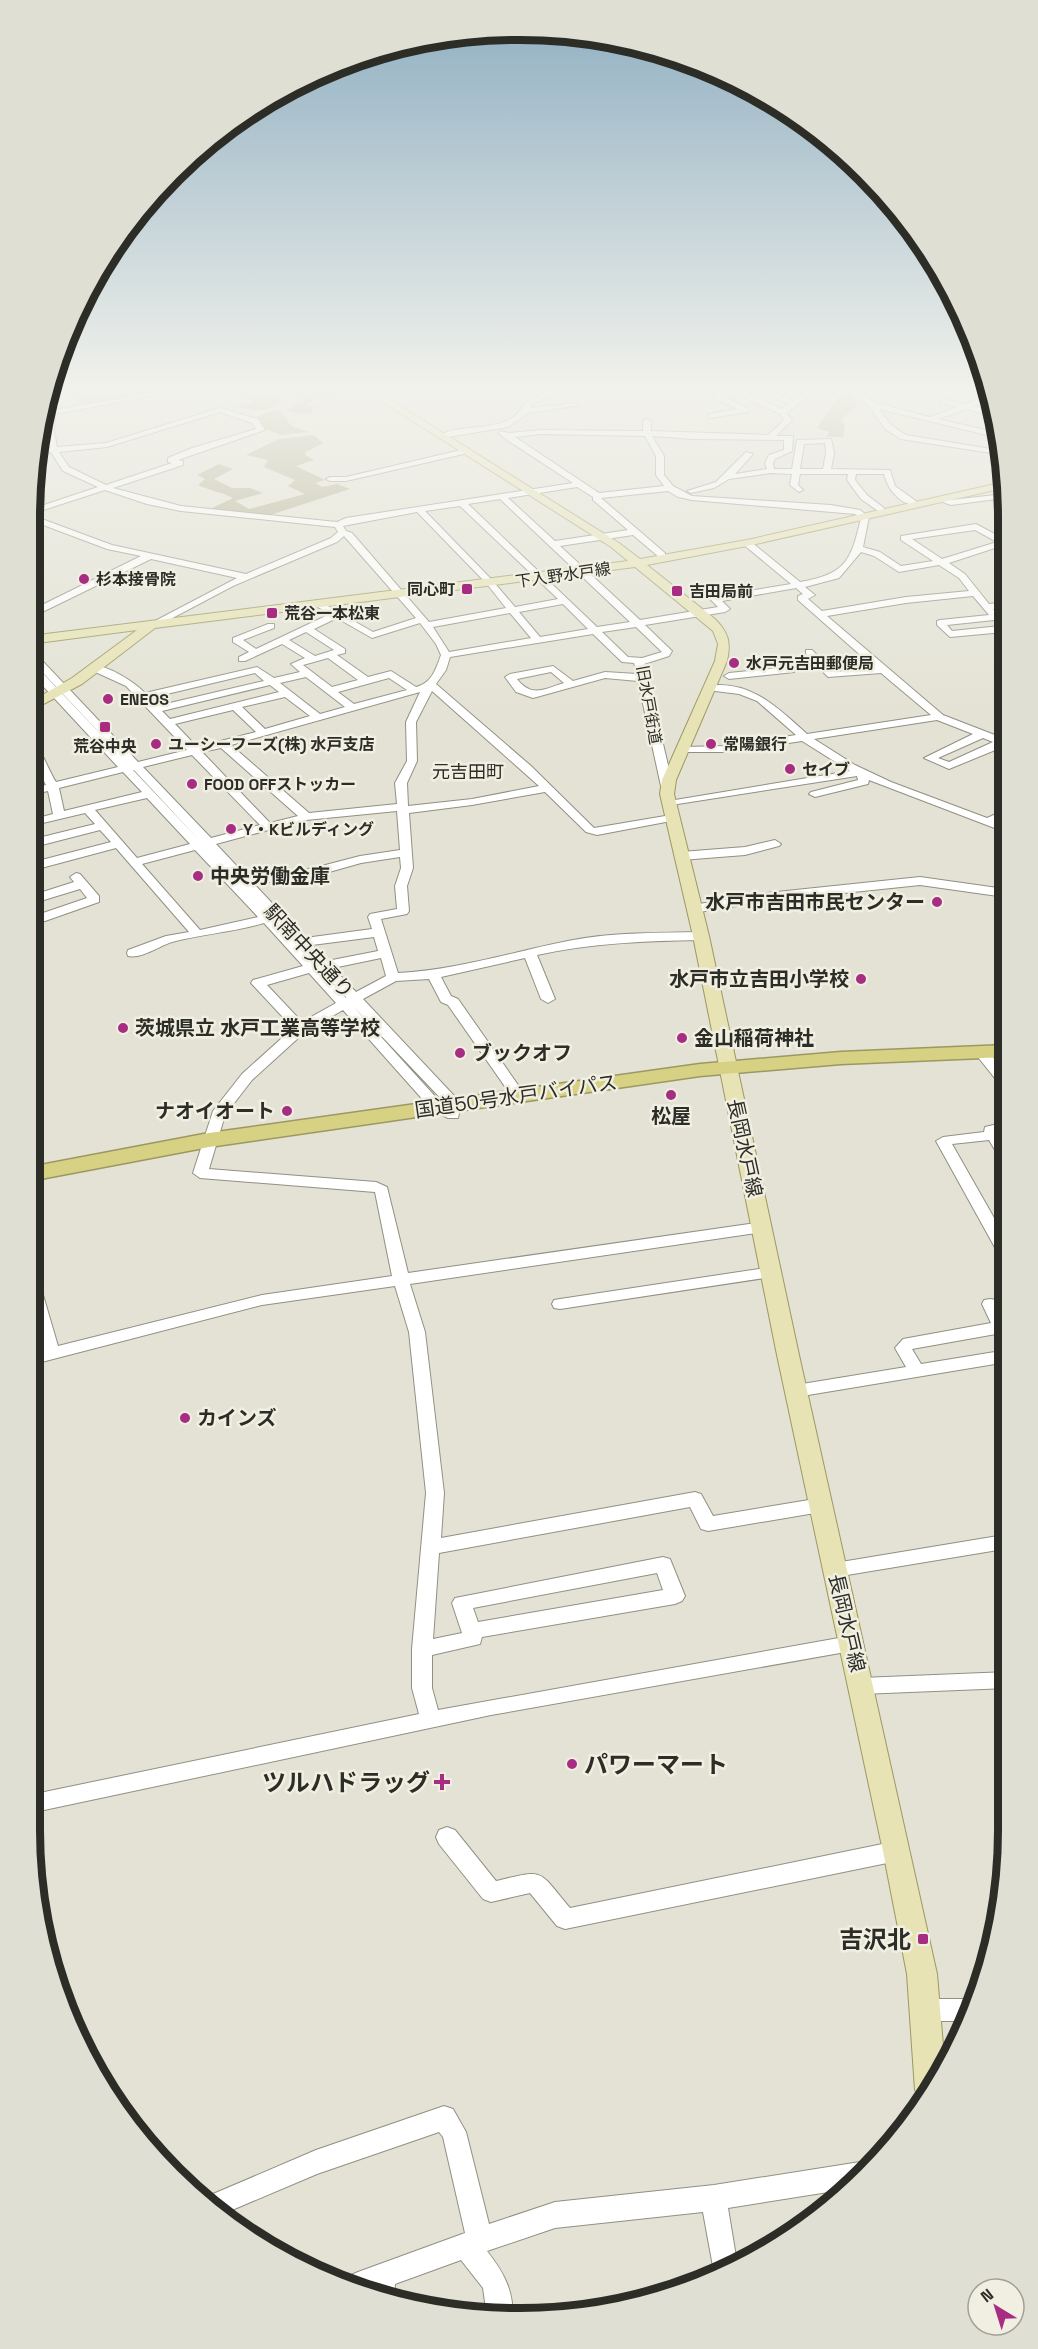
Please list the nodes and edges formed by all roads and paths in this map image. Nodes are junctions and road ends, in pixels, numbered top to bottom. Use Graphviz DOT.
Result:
graph roads {
  1 [pos="67,502"];
  2 [pos="148,502"];
  3 [pos="462,502"];
  4 [pos="507,502"];
  5 [pos="545,502"];
  6 [pos="600,502"];
  7 [pos="742,502"];
  8 [pos="871,502"];
  9 [pos="920,502"];
  10 [pos="933,502"];
  11 [pos="946,502"];
  12 [pos="962,502"];
  13 [pos="913,503"];
  14 [pos="418,509"];
  15 [pos="41,510"];
  16 [pos="881,510"];
  17 [pos="863,516"];
  18 [pos="40,517"];
  19 [pos="341,529"];
  20 [pos="634,532"];
  21 [pos="602,537"];
  22 [pos="998,539"];
  23 [pos="747,543"];
  24 [pos="552,544"];
  25 [pos="998,544"];
  26 [pos="858,548"];
  27 [pos="662,555"];
  28 [pos="149,556"];
  29 [pos="635,562"];
  30 [pos="941,563"];
  31 [pos="582,571"];
  32 [pos="540,576"];
  33 [pos="247,577"];
  34 [pos="490,583"];
  35 [pos="801,585"];
  36 [pos="974,593"];
  37 [pos="400,594"];
  38 [pos="565,602"];
  39 [pos="321,605"];
  40 [pos="998,606"];
  41 [pos="986,607"];
  42 [pos="40,610"];
  43 [pos="513,610"];
  44 [pos="702,613"];
  45 [pos="248,614"];
  46 [pos="820,614"];
  47 [pos="336,615"];
  48 [pos="996,617"];
  49 [pos="998,620"];
  50 [pos="424,622"];
  51 [pos="156,623"];
  52 [pos="638,624"];
  53 [pos="271,626"];
  54 [pos="306,628"];
  55 [pos="998,628"];
  56 [pos="595,631"];
  57 [pos="40,637"];
  58 [pos="287,638"];
  59 [pos="538,640"];
  60 [pos="255,652"];
  61 [pos="809,652"];
  62 [pos="330,654"];
  63 [pos="446,655"];
  64 [pos="242,659"];
  65 [pos="313,659"];
  66 [pos="639,660"];
  67 [pos="720,664"];
  68 [pos="40,666"];
  69 [pos="95,668"];
  70 [pos="790,670"];
  71 [pos="881,670"];
  72 [pos="308,674"];
  73 [pos="40,675"];
  74 [pos="729,676"];
  75 [pos="643,678"];
  76 [pos="366,681"];
  77 [pos="273,682"];
  78 [pos="571,684"];
  79 [pos="432,686"];
  80 [pos="711,688"];
  81 [pos="736,690"];
  82 [pos="59,691"];
  83 [pos="330,691"];
  84 [pos="415,691"];
  85 [pos="288,693"];
  86 [pos="143,697"];
  87 [pos="40,701"];
  88 [pos="235,706"];
  89 [pos="354,709"];
  90 [pos="155,710"];
  91 [pos="938,717"];
  92 [pos="319,718"];
  93 [pos="166,723"];
  94 [pos="263,733"];
  95 [pos="981,735"];
  96 [pos="806,738"];
  97 [pos="998,741"];
  98 [pos="223,744"];
  99 [pos="998,746"];
  100 [pos="682,750"];
  101 [pos="193,751"];
  102 [pos="40,765"];
  103 [pos="129,766"];
  104 [pos="861,772"];
  105 [pos="242,780"];
  106 [pos="53,786"];
  107 [pos="667,786"];
  108 [pos="547,788"];
  109 [pos="40,789"];
  110 [pos="149,794"];
  111 [pos="815,794"];
  112 [pos="402,808"];
  113 [pos="88,809"];
  114 [pos="670,811"];
  115 [pos="59,816"];
  116 [pos="306,817"];
  117 [pos="998,817"];
  118 [pos="40,821"];
  119 [pos="988,822"];
  120 [pos="102,826"];
  121 [pos="998,826"];
  122 [pos="268,827"];
  123 [pos="40,842"];
  124 [pos="118,844"];
  125 [pos="202,844"];
  126 [pos="775,844"];
  127 [pos="404,853"];
  128 [pos="681,856"];
  129 [pos="134,862"];
  130 [pos="40,864"];
  131 [pos="244,882"];
  132 [pos="998,892"];
  133 [pos="40,896"];
  134 [pos="693,909"];
  135 [pos="40,917"];
  136 [pos="266,919"];
  137 [pos="380,932"];
  138 [pos="197,934"];
  139 [pos="701,936"];
  140 [pos="295,943"];
  141 [pos="133,953"];
  142 [pos="387,953"];
  143 [pos="530,954"];
  144 [pos="317,967"];
  145 [pos="433,975"];
  146 [pos="393,977"];
  147 [pos="548,999"];
  148 [pos="348,1001"];
  149 [pos="301,1028"];
  150 [pos="990,1057"];
  151 [pos="998,1070"];
  152 [pos="729,1071"];
  153 [pos="518,1095"];
  154 [pos="448,1108"];
  155 [pos="998,1128"];
  156 [pos="993,1135"];
  157 [pos="998,1143"];
  158 [pos="207,1146"];
  159 [pos="144,1156"];
  160 [pos="40,1166"];
  161 [pos="40,1172"];
  162 [pos="40,1181"];
  163 [pos="40,1186"];
  164 [pos="763,1227"];
  165 [pos="998,1227"];
  166 [pos="772,1272"];
  167 [pos="400,1279"];
  168 [pos="560,1304"];
  169 [pos="990,1304"];
  170 [pos="40,1313"];
  171 [pos="998,1319"];
  172 [pos="998,1332"];
  173 [pos="52,1354"];
  174 [pos="40,1357"];
  175 [pos="998,1357"];
  176 [pos="917,1371"];
  177 [pos="796,1391"];
  178 [pos="821,1505"];
  179 [pos="998,1543"];
  180 [pos="432,1547"];
  181 [pos="835,1570"];
  182 [pos="471,1631"];
  183 [pos="850,1644"];
  184 [pos="422,1649"];
  185 [pos="998,1680"];
  186 [pos="861,1686"];
  187 [pos="431,1720"];
  188 [pos="40,1802"];
  189 [pos="447,1837"];
  190 [pos="897,1851"];
  191 [pos="926,2010"];
  192 [pos="962,2010"];
  193 [pos="931,2073"];
  194 [pos="849,2176"];
  195 [pos="714,2198"];
  196 [pos="220,2203"];
  197 [pos="473,2243"];
  198 [pos="724,2262"];
  199 [pos="374,2285"];
  200 [pos="499,2307"];
  1 -- 15 [label="street"];
  2 -- 19 [label="street"];
  3 -- 14 [label="street"];
  3 -- 32 [label="street"];
  4 -- 24 [label="street, 旧水戸街道"];
  5 -- 21 [label="main road, 長岡水戸線"];
  6 -- 20 [label="street"];
  7 -- 17 [label="street"];
  8 -- 16 [label="street"];
  9 -- 13 [label="main road, 下入野水戸線"];
  10 -- 17 [label="main road, 下入野水戸線"];
  11 -- 12 [label="street"];
  13 -- 16 [label="main road, 下入野水戸線"];
  14 -- 19 [label="street"];
  14 -- 34 [label="street"];
  16 -- 17 [label="main road, 下入野水戸線"];
  17 -- 23 [label="main road, 下入野水戸線"];
  17 -- 26 [label="street"];
  17 -- 27 [label="main road, 下入野水戸線"];
  18 -- 28 [label="street"];
  19 -- 33 [label="street"];
  19 -- 37 [label="street"];
  20 -- 21 [label="street"];
  20 -- 27 [label="street"];
  21 -- 24 [label="street"];
  21 -- 29 [label="main road, 長岡水戸線"];
  22 -- 30 [label="street"];
  23 -- 29 [label="main road, 下入野水戸線"];
  23 -- 35 [label="street"];
  24 -- 31 [label="street, 旧水戸街道"];
  25 -- 30 [label="street"];
  26 -- 30 [label="street"];
  26 -- 35 [label="street"];
  27 -- 29 [label="main road, 下入野水戸線"];
  28 -- 33 [label="street"];
  28 -- 42 [label="street"];
  29 -- 31 [label="main road, 下入野水戸線"];
  29 -- 44 [label="main road, 長岡水戸線"];
  30 -- 36 [label="street"];
  31 -- 32 [label="main road, 下入野水戸線"];
  31 -- 52 [label="street, 旧水戸街道"];
  32 -- 34 [label="main road, 下入野水戸線"];
  32 -- 38 [label="street"];
  33 -- 51 [label="street"];
  34 -- 37 [label="main road, 下入野水戸線"];
  34 -- 43 [label="street"];
  35 -- 44 [label="street"];
  35 -- 46 [label="street"];
  36 -- 41 [label="street"];
  36 -- 46 [label="street"];
  37 -- 39 [label="main road, 下入野水戸線"];
  37 -- 50 [label="street"];
  37 -- 51 [label="main road, 下入野水戸線"];
  38 -- 43 [label="street"];
  38 -- 56 [label="street"];
  39 -- 45 [label="main road, 下入野水戸線"];
  39 -- 47 [label="street"];
  40 -- 41 [label="street"];
  41 -- 48 [label="street"];
  43 -- 50 [label="street"];
  43 -- 59 [label="street"];
  44 -- 52 [label="street"];
  44 -- 67 [label="main road, 長岡水戸線"];
  45 -- 51 [label="main road, 下入野水戸線"];
  45 -- 53 [label="street"];
  46 -- 71 [label="street"];
  47 -- 50 [label="street"];
  47 -- 54 [label="street"];
  48 -- 49 [label="street"];
  48 -- 55 [label="street"];
  50 -- 63 [label="street"];
  51 -- 57 [label="main road, 下入野水戸線"];
  51 -- 69 [label="main road"];
  52 -- 56 [label="street"];
  52 -- 66 [label="street, 旧水戸街道"];
  53 -- 58 [label="street"];
  53 -- 60 [label="street"];
  54 -- 58 [label="street"];
  54 -- 62 [label="street"];
  56 -- 59 [label="street"];
  56 -- 66 [label="street"];
  58 -- 60 [label="street"];
  58 -- 65 [label="street"];
  59 -- 63 [label="street"];
  60 -- 64 [label="street"];
  61 -- 71 [label="street"];
  62 -- 65 [label="street"];
  62 -- 76 [label="street"];
  63 -- 79 [label="street"];
  65 -- 72 [label="street"];
  66 -- 75 [label="street, 旧水戸街道"];
  67 -- 74 [label="street"];
  67 -- 80 [label="main road, 長岡水戸線"];
  68 -- 82 [label="street, 駅南中央通り"];
  69 -- 82 [label="main road"];
  69 -- 86 [label="street"];
  70 -- 74 [label="street"];
  71 -- 91 [label="street"];
  72 -- 77 [label="street"];
  72 -- 83 [label="street"];
  73 -- 82 [label="street, 駅南中央通り"];
  74 -- 81 [label="street"];
  75 -- 78 [label="street"];
  75 -- 107 [label="street, 旧水戸街道"];
  76 -- 83 [label="street"];
  76 -- 84 [label="street"];
  77 -- 85 [label="street"];
  77 -- 86 [label="street"];
  77 -- 90 [label="street"];
  78 -- 78 [label="street"];
  79 -- 84 [label="street"];
  79 -- 108 [label="street"];
  79 -- 112 [label="street"];
  80 -- 81 [label="street"];
  80 -- 100 [label="main road, 長岡水戸線"];
  81 -- 96 [label="street"];
  82 -- 87 [label="main road"];
  82 -- 103 [label="street, 駅南中央通り"];
  83 -- 89 [label="street"];
  84 -- 89 [label="street"];
  85 -- 88 [label="street"];
  85 -- 92 [label="street"];
  86 -- 90 [label="street"];
  88 -- 93 [label="street"];
  88 -- 94 [label="street"];
  89 -- 92 [label="street"];
  90 -- 93 [label="street"];
  91 -- 95 [label="street"];
  91 -- 96 [label="street"];
  92 -- 94 [label="street"];
  93 -- 101 [label="street"];
  94 -- 98 [label="street"];
  95 -- 97 [label="street"];
  95 -- 99 [label="street"];
  96 -- 100 [label="street"];
  96 -- 104 [label="street"];
  98 -- 101 [label="street"];
  98 -- 105 [label="street"];
  100 -- 107 [label="main road, 長岡水戸線"];
  101 -- 103 [label="street"];
  101 -- 105 [label="street"];
  102 -- 106 [label="street"];
  103 -- 106 [label="street"];
  103 -- 110 [label="street, 駅南中央通り"];
  103 -- 125 [label="street, 駅南中央通り"];
  104 -- 111 [label="street"];
  104 -- 114 [label="street"];
  104 -- 119 [label="street"];
  105 -- 116 [label="street"];
  105 -- 122 [label="street"];
  106 -- 109 [label="street"];
  106 -- 115 [label="street"];
  107 -- 114 [label="main road, 長岡水戸線"];
  108 -- 112 [label="street"];
  108 -- 114 [label="street"];
  110 -- 113 [label="street"];
  110 -- 125 [label="street, 駅南中央通り"];
  112 -- 116 [label="street"];
  112 -- 127 [label="street"];
  113 -- 115 [label="street"];
  113 -- 120 [label="street"];
  114 -- 128 [label="main road, 長岡水戸線"];
  115 -- 118 [label="street"];
  116 -- 122 [label="street"];
  117 -- 119 [label="street"];
  119 -- 121 [label="street"];
  120 -- 123 [label="street"];
  120 -- 124 [label="street"];
  122 -- 125 [label="street"];
  124 -- 129 [label="street"];
  124 -- 130 [label="street"];
  125 -- 129 [label="street"];
  125 -- 131 [label="street, 駅南中央通り"];
  125 -- 136 [label="street, 駅南中央通り"];
  126 -- 128 [label="street"];
  127 -- 131 [label="street"];
  127 -- 137 [label="street"];
  128 -- 134 [label="main road, 長岡水戸線"];
  129 -- 138 [label="street"];
  131 -- 140 [label="street, 駅南中央通り"];
  132 -- 134 [label="street"];
  133 -- 135 [label="street"];
  134 -- 139 [label="main road, 長岡水戸線"];
  136 -- 138 [label="street"];
  136 -- 140 [label="street, 駅南中央通り"];
  137 -- 140 [label="street"];
  137 -- 142 [label="street"];
  138 -- 141 [label="street"];
  139 -- 143 [label="street"];
  139 -- 152 [label="main road, 長岡水戸線"];
  140 -- 144 [label="street, 駅南中央通り"];
  142 -- 144 [label="street"];
  142 -- 146 [label="street"];
  143 -- 145 [label="street"];
  143 -- 147 [label="street"];
  144 -- 148 [label="street, 駅南中央通り"];
  144 -- 149 [label="street"];
  145 -- 146 [label="street"];
  145 -- 153 [label="street"];
  146 -- 148 [label="street"];
  148 -- 149 [label="street"];
  148 -- 154 [label="street, 駅南中央通り"];
  149 -- 158 [label="street"];
  150 -- 151 [label="street"];
  150 -- 152 [label="highway, 国道50号水戸バイパス"];
  152 -- 153 [label="highway, 国道50号水戸バイパス"];
  152 -- 154 [label="highway, 国道50号水戸バイパス"];
  152 -- 164 [label="main road, 長岡水戸線"];
  153 -- 154 [label="highway, 国道50号水戸バイパス"];
  154 -- 158 [label="highway, 国道50号水戸バイパス"];
  155 -- 156 [label="street"];
  156 -- 157 [label="street"];
  156 -- 165 [label="street"];
  158 -- 159 [label="highway, 国道50号水戸バイパス"];
  158 -- 167 [label="street"];
  159 -- 160 [label="highway"];
  159 -- 161 [label="highway, 国道50号水戸バイパス"];
  159 -- 162 [label="highway, 国道50号水戸バイパス"];
  159 -- 163 [label="highway"];
  164 -- 166 [label="main road, 長岡水戸線"];
  164 -- 167 [label="street"];
  166 -- 168 [label="street"];
  166 -- 177 [label="main road, 長岡水戸線"];
  167 -- 173 [label="street"];
  167 -- 180 [label="street"];
  169 -- 171 [label="street"];
  170 -- 173 [label="street"];
  172 -- 176 [label="street"];
  173 -- 174 [label="street"];
  175 -- 176 [label="street"];
  176 -- 177 [label="street"];
  177 -- 178 [label="main road, 長岡水戸線"];
  178 -- 180 [label="street"];
  178 -- 181 [label="main road, 長岡水戸線"];
  179 -- 181 [label="street"];
  180 -- 184 [label="street"];
  181 -- 183 [label="main road, 長岡水戸線"];
  182 -- 182 [label="street"];
  182 -- 184 [label="street"];
  183 -- 186 [label="main road, 長岡水戸線"];
  183 -- 187 [label="street"];
  184 -- 187 [label="street"];
  185 -- 186 [label="street"];
  186 -- 190 [label="main road, 長岡水戸線"];
  187 -- 188 [label="street"];
  189 -- 190 [label="street"];
  190 -- 191 [label="main road, 長岡水戸線"];
  191 -- 192 [label="street"];
  191 -- 193 [label="main road, 長岡水戸線"];
  194 -- 195 [label="street"];
  195 -- 197 [label="street"];
  195 -- 198 [label="street"];
  196 -- 197 [label="street"];
  197 -- 199 [label="street"];
  197 -- 200 [label="street"];
}
